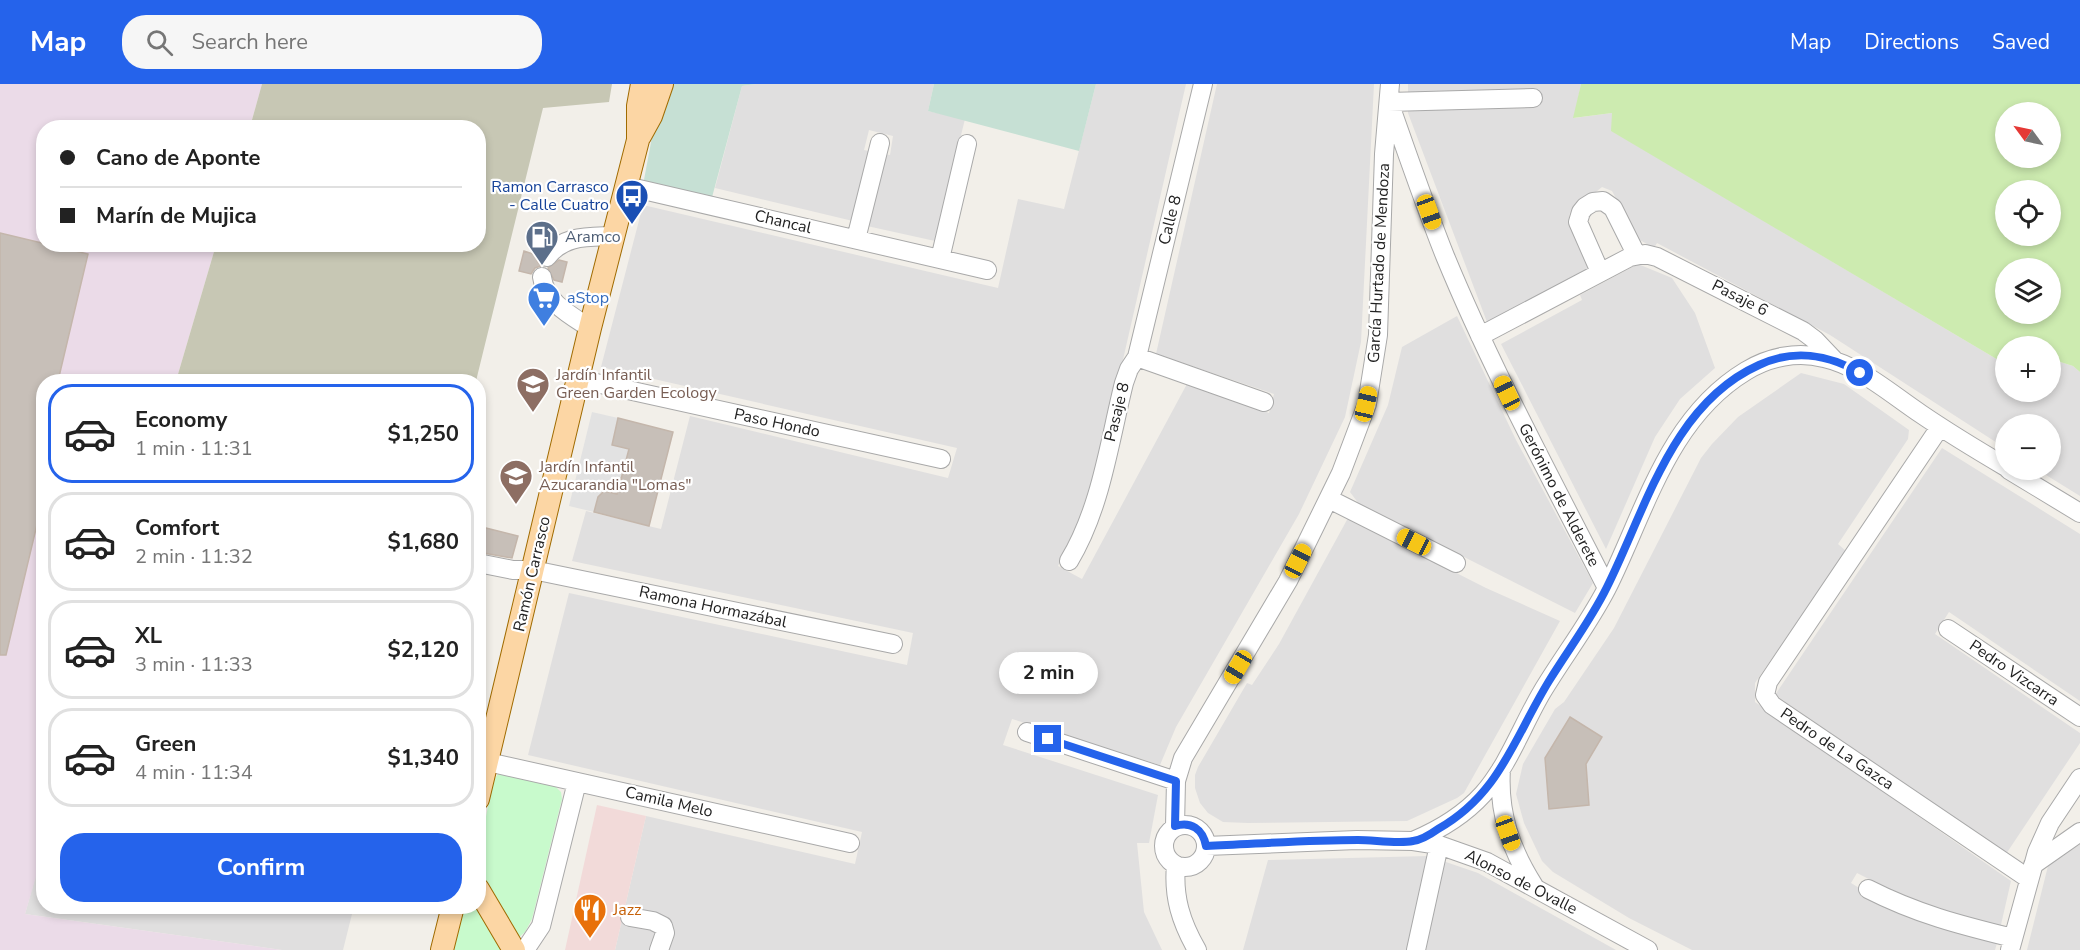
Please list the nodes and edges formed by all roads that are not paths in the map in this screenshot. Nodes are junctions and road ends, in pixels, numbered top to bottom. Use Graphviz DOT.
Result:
graph roads {
  1 [pos="642,84"];
  2 [pos="662,84"];
  3 [pos="1203,84"];
  4 [pos="1389,93"];
  5 [pos="1533,98"];
  6 [pos="638,140"];
  7 [pos="880,143"];
  8 [pos="967,144"];
  9 [pos="626,186"];
  10 [pos="612,236"];
  11 [pos="856,239"];
  12 [pos="1636,254"];
  13 [pos="547,257"];
  14 [pos="940,259"];
  15 [pos="987,270"];
  16 [pos="1600,272"];
  17 [pos="542,277"];
  18 [pos="590,328"];
  19 [pos="1480,336"];
  20 [pos="1137,357"];
  21 [pos="1834,360"];
  22 [pos="578,379"];
  23 [pos="1264,402"];
  24 [pos="1940,427"];
  25 [pos="940,459"];
  26 [pos="1995,461"];
  27 [pos="2026,480"];
  28 [pos="1329,499"];
  29 [pos="2080,513"];
  30 [pos="1070,561"];
  31 [pos="1456,563"];
  32 [pos="486,565"];
  33 [pos="533,570"];
  34 [pos="1607,588"];
  35 [pos="1948,629"];
  36 [pos="893,644"];
  37 [pos="2080,717"];
  38 [pos="1027,732"];
  39 [pos="488,762"];
  40 [pos="486,769"];
  41 [pos="1501,769"];
  42 [pos="2080,778"];
  43 [pos="1176,781"];
  44 [pos="577,782"];
  45 [pos="1175,826"];
  46 [pos="2080,832"];
  47 [pos="1413,841"];
  48 [pos="850,843"];
  49 [pos="1439,845"];
  50 [pos="1206,846"];
  51 [pos="1176,865"];
  52 [pos="2031,872"];
  53 [pos="1534,887"];
  54 [pos="1868,889"];
  55 [pos="486,903"];
  56 [pos="451,914"];
  57 [pos="630,917"];
  58 [pos="2012,944"];
  59 [pos="442,950"];
  60 [pos="514,950"];
  61 [pos="525,950"];
  62 [pos="659,950"];
  63 [pos="1197,950"];
  64 [pos="1416,950"];
  65 [pos="1648,950"];
  1 -- 6 [label="main road, Ramón Carrasco"];
  2 -- 6 [label="main road, Ramón Carrasco"];
  3 -- 20 [label="street, Calle 8"];
  4 -- 5 [label="street"];
  4 -- 19 [label="street, Gerónimo de Alderete"];
  4 -- 28 [label="street, García Hurtado de Mendoza"];
  6 -- 9 [label="main road, Ramón Carrasco"];
  7 -- 11 [label="street"];
  8 -- 14 [label="street"];
  9 -- 10 [label="main road, Ramón Carrasco"];
  9 -- 11 [label="street, Chancal"];
  10 -- 13 [label="street"];
  10 -- 18 [label="main road, Ramón Carrasco"];
  11 -- 14 [label="street, Chancal"];
  12 -- 16 [label="street"];
  12 -- 16 [label="street"];
  12 -- 21 [label="street, Pasaje 6"];
  14 -- 15 [label="street, Chancal"];
  16 -- 19 [label="street"];
  17 -- 18 [label="street"];
  18 -- 22 [label="main road, Ramón Carrasco"];
  19 -- 34 [label="street, Gerónimo de Alderete"];
  20 -- 23 [label="street"];
  20 -- 30 [label="street, Pasaje 8"];
  21 -- 24 [label="street"];
  21 -- 34 [label="street"];
  22 -- 25 [label="street, Paso Hondo"];
  22 -- 33 [label="main road, Ramón Carrasco"];
  24 -- 26 [label="street"];
  24 -- 52 [label="street, Pedro de La Gazca"];
  27 -- 29 [label="street"];
  28 -- 31 [label="street"];
  28 -- 43 [label="street, García Hurtado de Mendoza"];
  32 -- 33 [label="street, Ramona Hormazábal"];
  33 -- 36 [label="street, Ramona Hormazábal"];
  33 -- 39 [label="main road, Ramón Carrasco"];
  34 -- 41 [label="street"];
  35 -- 37 [label="street, Pedro Vizcarra"];
  38 -- 43 [label="street"];
  39 -- 40 [label="main road, Ramón Carrasco"];
  39 -- 44 [label="street, Camila Melo"];
  41 -- 47 [label="street"];
  41 -- 53 [label="street"];
  42 -- 52 [label="street"];
  43 -- 45 [label="street, García Hurtado de Mendoza"];
  44 -- 48 [label="street, Camila Melo"];
  44 -- 61 [label="street"];
  45 -- 50 [label="street"];
  45 -- 51 [label="street"];
  46 -- 52 [label="street"];
  47 -- 49 [label="street, Alonso de Ovalle"];
  47 -- 50 [label="street, Alonso de Ovalle"];
  49 -- 53 [label="street, Alonso de Ovalle"];
  49 -- 64 [label="street"];
  50 -- 51 [label="street"];
  51 -- 63 [label="street"];
  52 -- 58 [label="street"];
  53 -- 65 [label="street, Alonso de Ovalle"];
  54 -- 58 [label="street"];
  55 -- 60 [label="main road"];
  56 -- 59 [label="main road"];
  57 -- 62 [label="street"];
}
